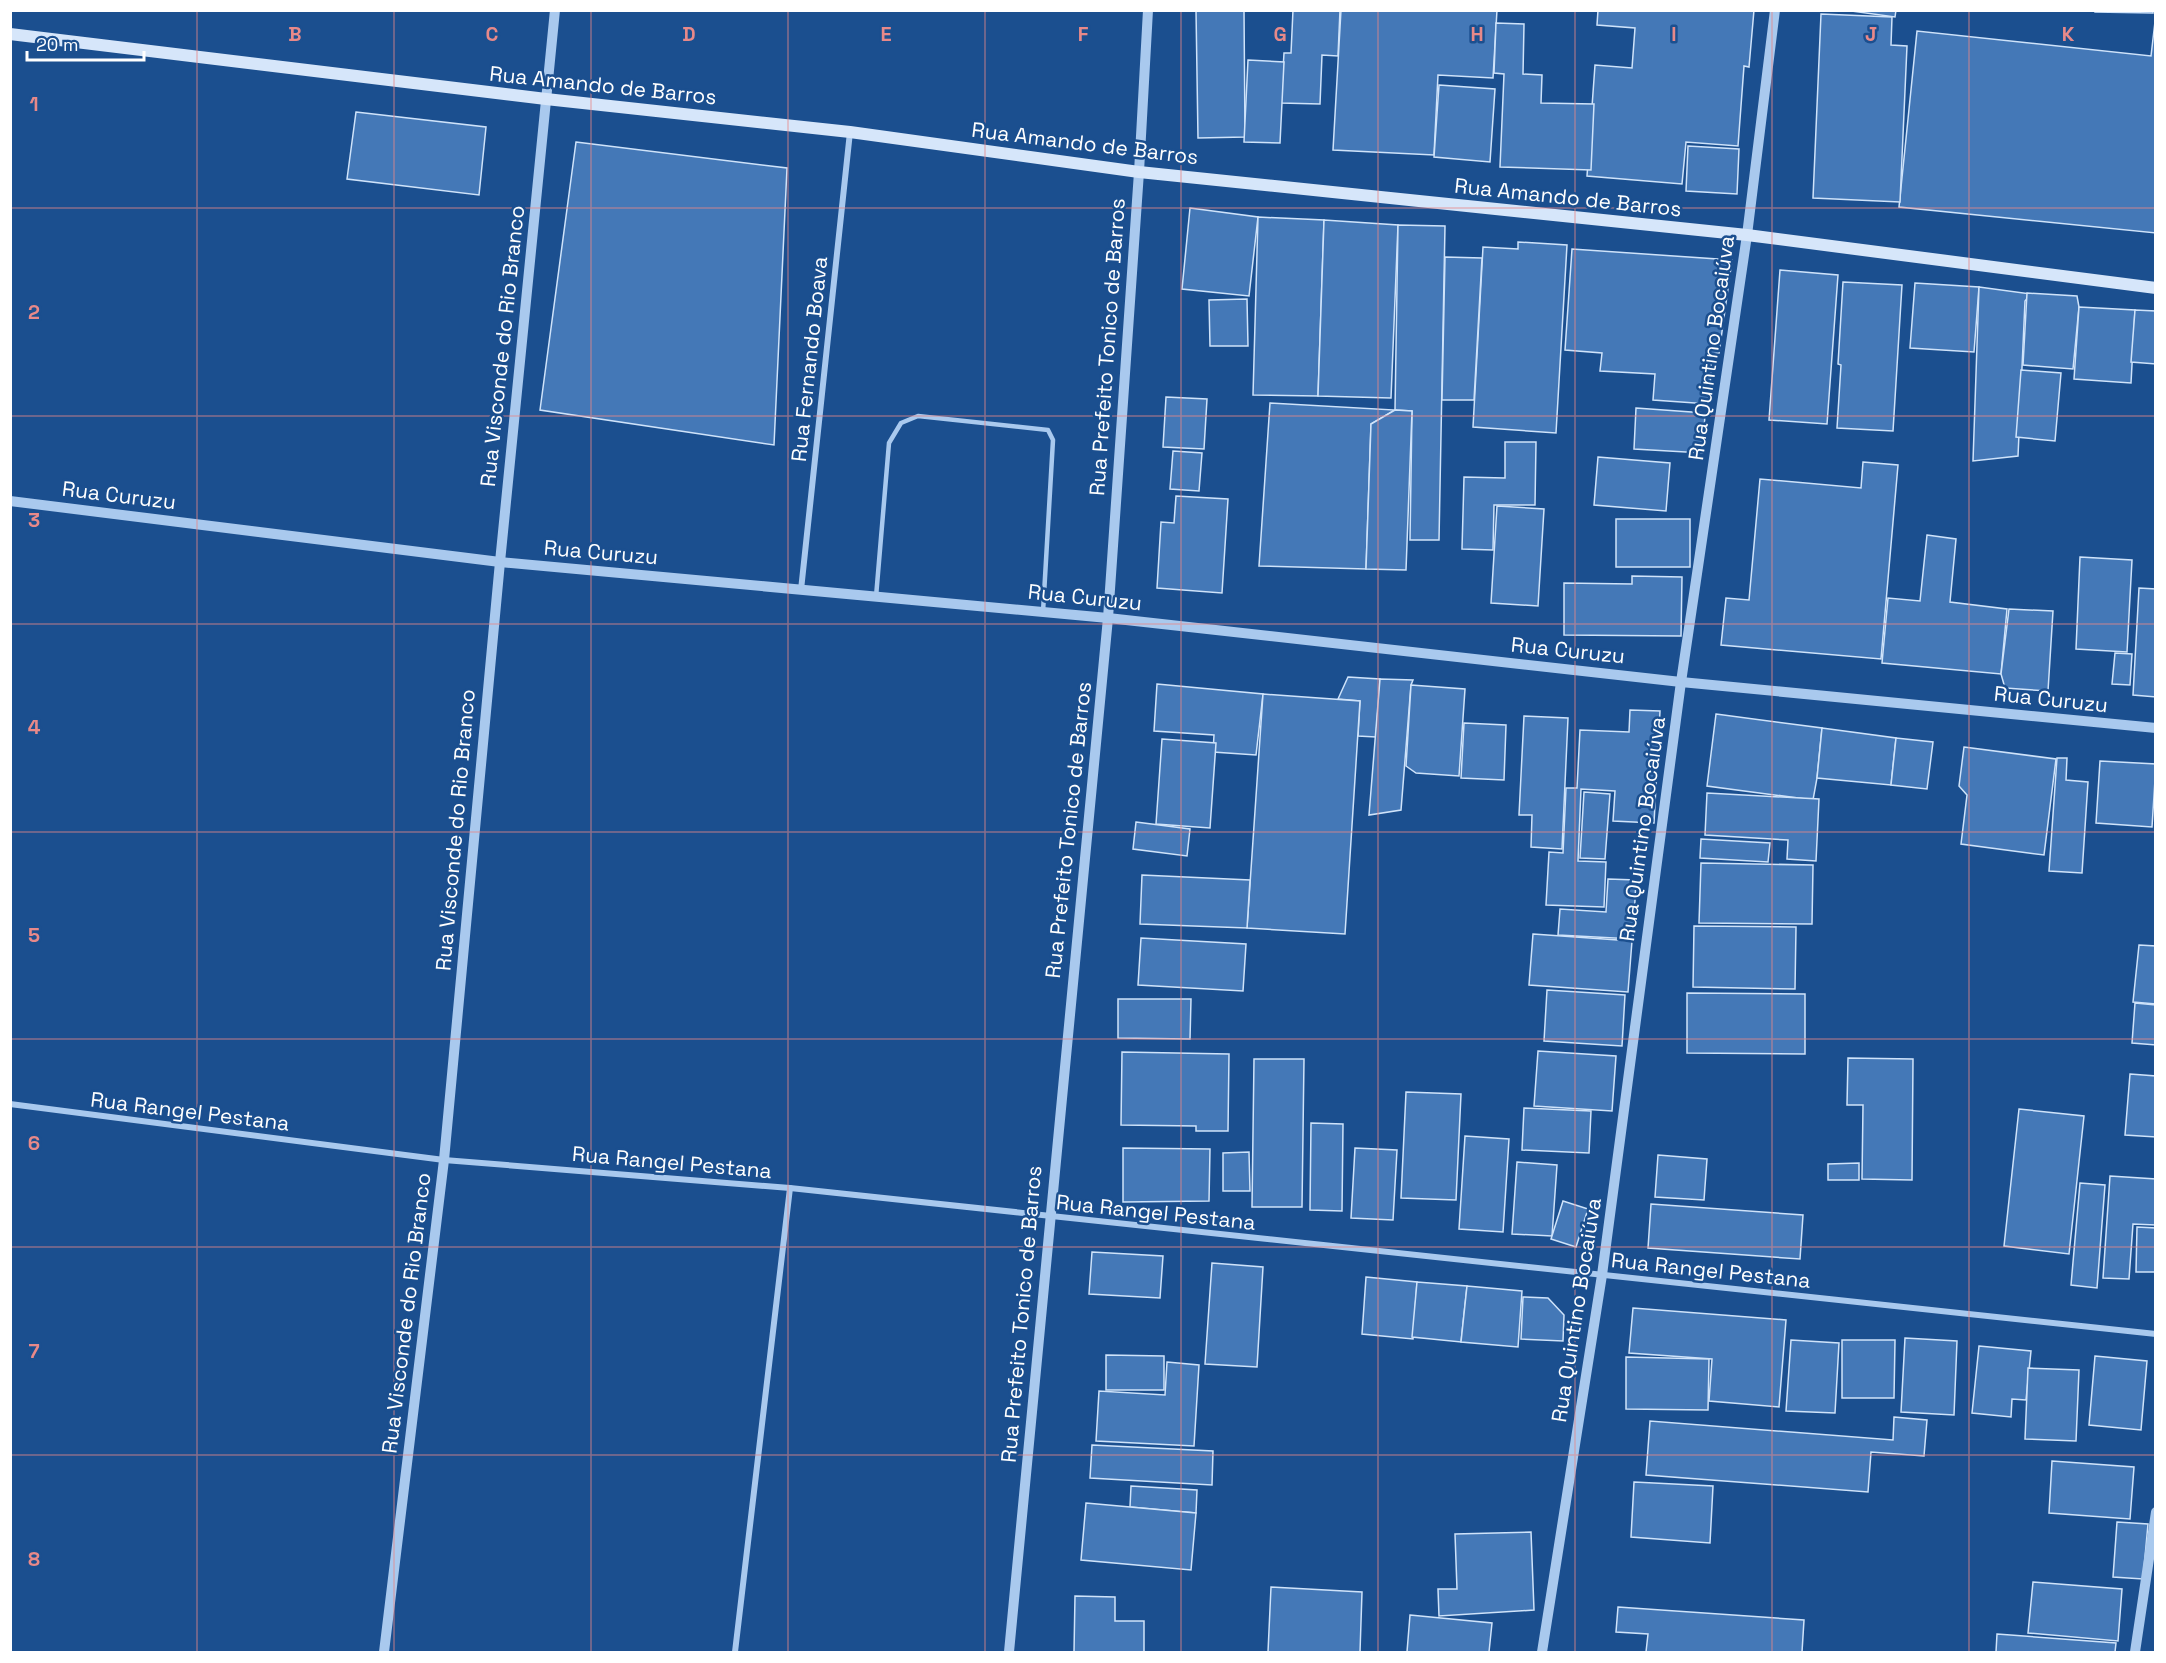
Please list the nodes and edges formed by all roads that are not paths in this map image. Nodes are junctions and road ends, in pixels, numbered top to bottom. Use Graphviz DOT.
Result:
graph roads {
  1 [pos="555,10"];
  2 [pos="1148,10"];
  3 [pos="1775,10"];
  4 [pos="10,34"];
  5 [pos="546,99"];
  6 [pos="850,132"];
  7 [pos="1139,171"];
  8 [pos="1747,236"];
  9 [pos="2156,288"];
  10 [pos="10,501"];
  11 [pos="500,562"];
  12 [pos="801,590"];
  13 [pos="876,597"];
  14 [pos="1043,612"];
  15 [pos="1108,618"];
  16 [pos="1681,682"];
  17 [pos="2156,728"];
  18 [pos="10,1104"];
  19 [pos="444,1160"];
  20 [pos="790,1188"];
  21 [pos="1050,1217"];
  22 [pos="1602,1275"];
  23 [pos="2156,1334"];
  24 [pos="2156,1512"];
  25 [pos="384,1653"];
  26 [pos="735,1653"];
  27 [pos="1009,1653"];
  28 [pos="1542,1653"];
  29 [pos="2135,1653"];
  1 -- 5 [label="street, Rua Visconde do Rio Branco"];
  2 -- 7 [label="street, Rua Prefeito Tonico de Barros"];
  3 -- 8 [label="street, Rua Quintino Bocaiúva"];
  4 -- 5 [label="main road, Rua Amando de Barros"];
  5 -- 6 [label="main road, Rua Amando de Barros"];
  5 -- 11 [label="street, Rua Visconde do Rio Branco"];
  6 -- 7 [label="main road, Rua Amando de Barros"];
  6 -- 12 [label="street, Rua Fernando Boava"];
  7 -- 8 [label="main road, Rua Amando de Barros"];
  7 -- 15 [label="street, Rua Prefeito Tonico de Barros"];
  8 -- 9 [label="main road, Rua Amando de Barros"];
  8 -- 16 [label="street, Rua Quintino Bocaiúva"];
  10 -- 11 [label="street, Rua Curuzu"];
  11 -- 12 [label="street, Rua Curuzu"];
  11 -- 19 [label="street, Rua Visconde do Rio Branco"];
  12 -- 13 [label="street, Rua Curuzu"];
  13 -- 14 [label="street, Rua Curuzu"];
  13 -- 14 [label="lane"];
  14 -- 15 [label="street, Rua Curuzu"];
  15 -- 16 [label="street, Rua Curuzu"];
  15 -- 21 [label="street, Rua Prefeito Tonico de Barros"];
  16 -- 17 [label="street, Rua Curuzu"];
  16 -- 22 [label="street, Rua Quintino Bocaiúva"];
  18 -- 19 [label="street, Rua Rangel Pestana"];
  19 -- 20 [label="street, Rua Rangel Pestana"];
  19 -- 25 [label="street, Rua Visconde do Rio Branco"];
  20 -- 21 [label="street, Rua Rangel Pestana"];
  20 -- 26 [label="street"];
  21 -- 22 [label="street, Rua Rangel Pestana"];
  21 -- 27 [label="street, Rua Prefeito Tonico de Barros"];
  22 -- 23 [label="street, Rua Rangel Pestana"];
  22 -- 28 [label="street, Rua Quintino Bocaiúva"];
  24 -- 29 [label="street"];
}
